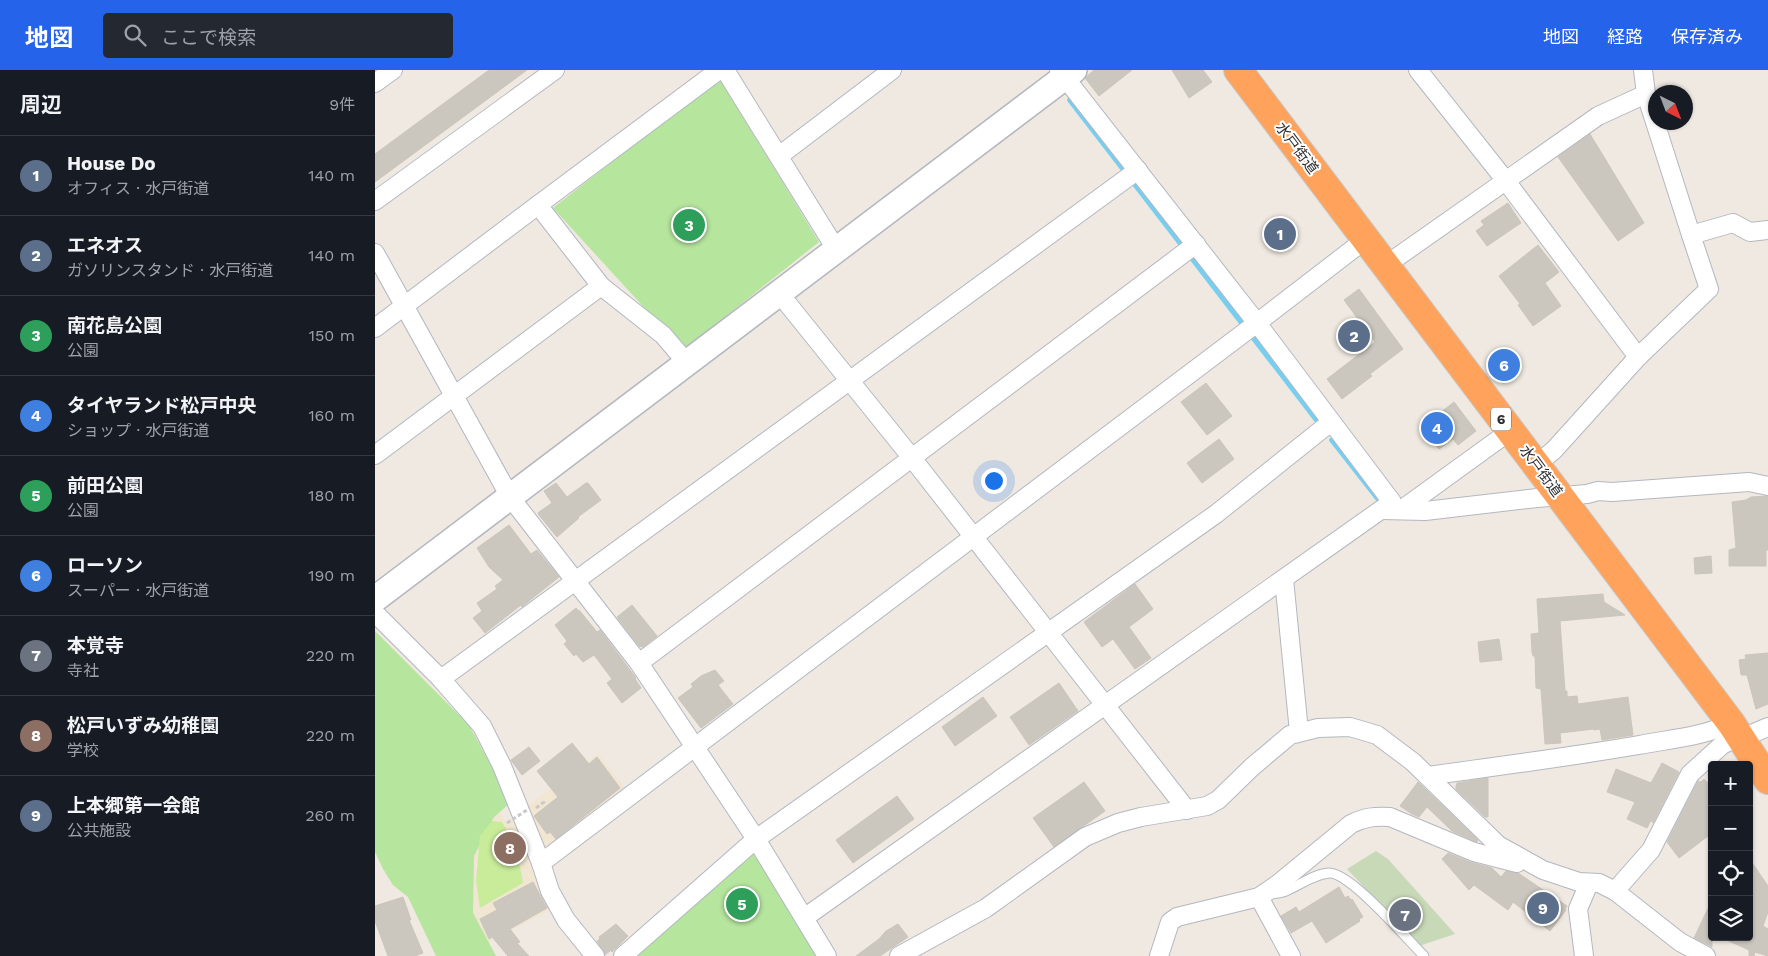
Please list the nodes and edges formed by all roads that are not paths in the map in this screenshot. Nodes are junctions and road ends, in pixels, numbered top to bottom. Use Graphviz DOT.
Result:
graph roads {
  1 [pos="393,70"];
  2 [pos="555,70"];
  3 [pos="719,70"];
  4 [pos="725,70"];
  5 [pos="892,70"];
  6 [pos="1238,70"];
  7 [pos="1418,70"];
  8 [pos="1643,70"];
  9 [pos="1066,72"];
  10 [pos="375,83"];
  11 [pos="1646,94"];
  12 [pos="779,156"];
  13 [pos="1138,170"];
  14 [pos="1506,181"];
  15 [pos="375,201"];
  16 [pos="539,206"];
  17 [pos="1768,230"];
  18 [pos="1691,235"];
  19 [pos="1367,239"];
  20 [pos="1196,244"];
  21 [pos="836,249"];
  22 [pos="375,252"];
  23 [pos="1386,265"];
  24 [pos="601,286"];
  25 [pos="779,293"];
  26 [pos="403,307"];
  27 [pos="1257,324"];
  28 [pos="375,328"];
  29 [pos="1638,357"];
  30 [pos="687,363"];
  31 [pos="850,382"];
  32 [pos="455,396"];
  33 [pos="1331,422"];
  34 [pos="1510,431"];
  35 [pos="375,455"];
  36 [pos="912,458"];
  37 [pos="1536,465"];
  38 [pos="1768,486"];
  39 [pos="510,497"];
  40 [pos="1560,497"];
  41 [pos="1382,510"];
  42 [pos="1401,510"];
  43 [pos="972,538"];
  44 [pos="1284,579"];
  45 [pos="574,582"];
  46 [pos="375,599"];
  47 [pos="375,613"];
  48 [pos="1048,632"];
  49 [pos="639,663"];
  50 [pos="441,679"];
  51 [pos="1106,705"];
  52 [pos="1768,727"];
  53 [pos="1736,731"];
  54 [pos="1299,732"];
  55 [pos="695,746"];
  56 [pos="1428,776"];
  57 [pos="1768,780"];
  58 [pos="1187,810"];
  59 [pos="757,839"];
  60 [pos="541,863"];
  61 [pos="1543,870"];
  62 [pos="1589,884"];
  63 [pos="1615,891"];
  64 [pos="1259,897"];
  65 [pos="804,918"];
  66 [pos="595,956"];
  67 [pos="623,956"];
  68 [pos="827,956"];
  69 [pos="899,956"];
  70 [pos="1159,956"];
  71 [pos="1291,956"];
  72 [pos="1424,956"];
  73 [pos="1584,956"];
  74 [pos="1706,956"];
  1 -- 10 [label="street"];
  2 -- 15 [label="street"];
  3 -- 16 [label="street"];
  4 -- 12 [label="street"];
  5 -- 12 [label="street"];
  6 -- 19 [label="highway, 水戸街道 / 6"];
  7 -- 14 [label="street"];
  8 -- 11 [label="street"];
  9 -- 13 [label="street"];
  9 -- 21 [label="street"];
  11 -- 14 [label="street"];
  11 -- 18 [label="street"];
  12 -- 21 [label="street"];
  13 -- 20 [label="street"];
  13 -- 31 [label="street"];
  14 -- 23 [label="street"];
  14 -- 29 [label="street"];
  16 -- 24 [label="street"];
  16 -- 26 [label="street"];
  17 -- 18 [label="street"];
  18 -- 29 [label="street"];
  19 -- 23 [label="highway, 水戸街道 / 6"];
  19 -- 27 [label="street"];
  20 -- 27 [label="street"];
  20 -- 36 [label="street"];
  21 -- 25 [label="street"];
  22 -- 26 [label="street"];
  23 -- 34 [label="highway, 水戸街道 / 6"];
  24 -- 30 [label="street"];
  24 -- 32 [label="street"];
  25 -- 30 [label="street"];
  25 -- 31 [label="street"];
  26 -- 28 [label="street"];
  26 -- 32 [label="street"];
  27 -- 33 [label="street"];
  27 -- 43 [label="street"];
  29 -- 37 [label="street"];
  30 -- 39 [label="street"];
  31 -- 36 [label="street"];
  31 -- 45 [label="street"];
  32 -- 35 [label="street"];
  32 -- 39 [label="street"];
  33 -- 41 [label="street"];
  33 -- 48 [label="street"];
  34 -- 37 [label="highway, 水戸街道 / 6"];
  34 -- 42 [label="street"];
  36 -- 43 [label="street"];
  36 -- 49 [label="street"];
  37 -- 40 [label="highway, 水戸街道 / 6"];
  38 -- 40 [label="street"];
  39 -- 45 [label="street"];
  39 -- 46 [label="street"];
  40 -- 42 [label="street"];
  40 -- 53 [label="highway, 水戸街道 / 6"];
  41 -- 42 [label="street"];
  41 -- 44 [label="street"];
  43 -- 48 [label="street"];
  43 -- 55 [label="street"];
  44 -- 51 [label="street"];
  44 -- 54 [label="street"];
  45 -- 49 [label="street"];
  45 -- 50 [label="street"];
  47 -- 50 [label="street"];
  48 -- 51 [label="street"];
  48 -- 59 [label="street"];
  49 -- 55 [label="street"];
  50 -- 60 [label="street"];
  51 -- 58 [label="street"];
  51 -- 65 [label="street"];
  52 -- 53 [label="street"];
  53 -- 56 [label="street"];
  53 -- 57 [label="highway, 水戸街道 / 6"];
  53 -- 63 [label="street"];
  54 -- 56 [label="street"];
  54 -- 58 [label="street"];
  55 -- 59 [label="street"];
  55 -- 60 [label="street"];
  56 -- 61 [label="street"];
  58 -- 69 [label="street"];
  59 -- 65 [label="street"];
  59 -- 67 [label="street"];
  60 -- 66 [label="street"];
  61 -- 62 [label="street"];
  61 -- 64 [label="street"];
  62 -- 63 [label="street"];
  62 -- 73 [label="street"];
  63 -- 74 [label="street"];
  64 -- 70 [label="street"];
  64 -- 71 [label="street"];
  64 -- 72 [label="lane"];
  65 -- 68 [label="street"];
}
